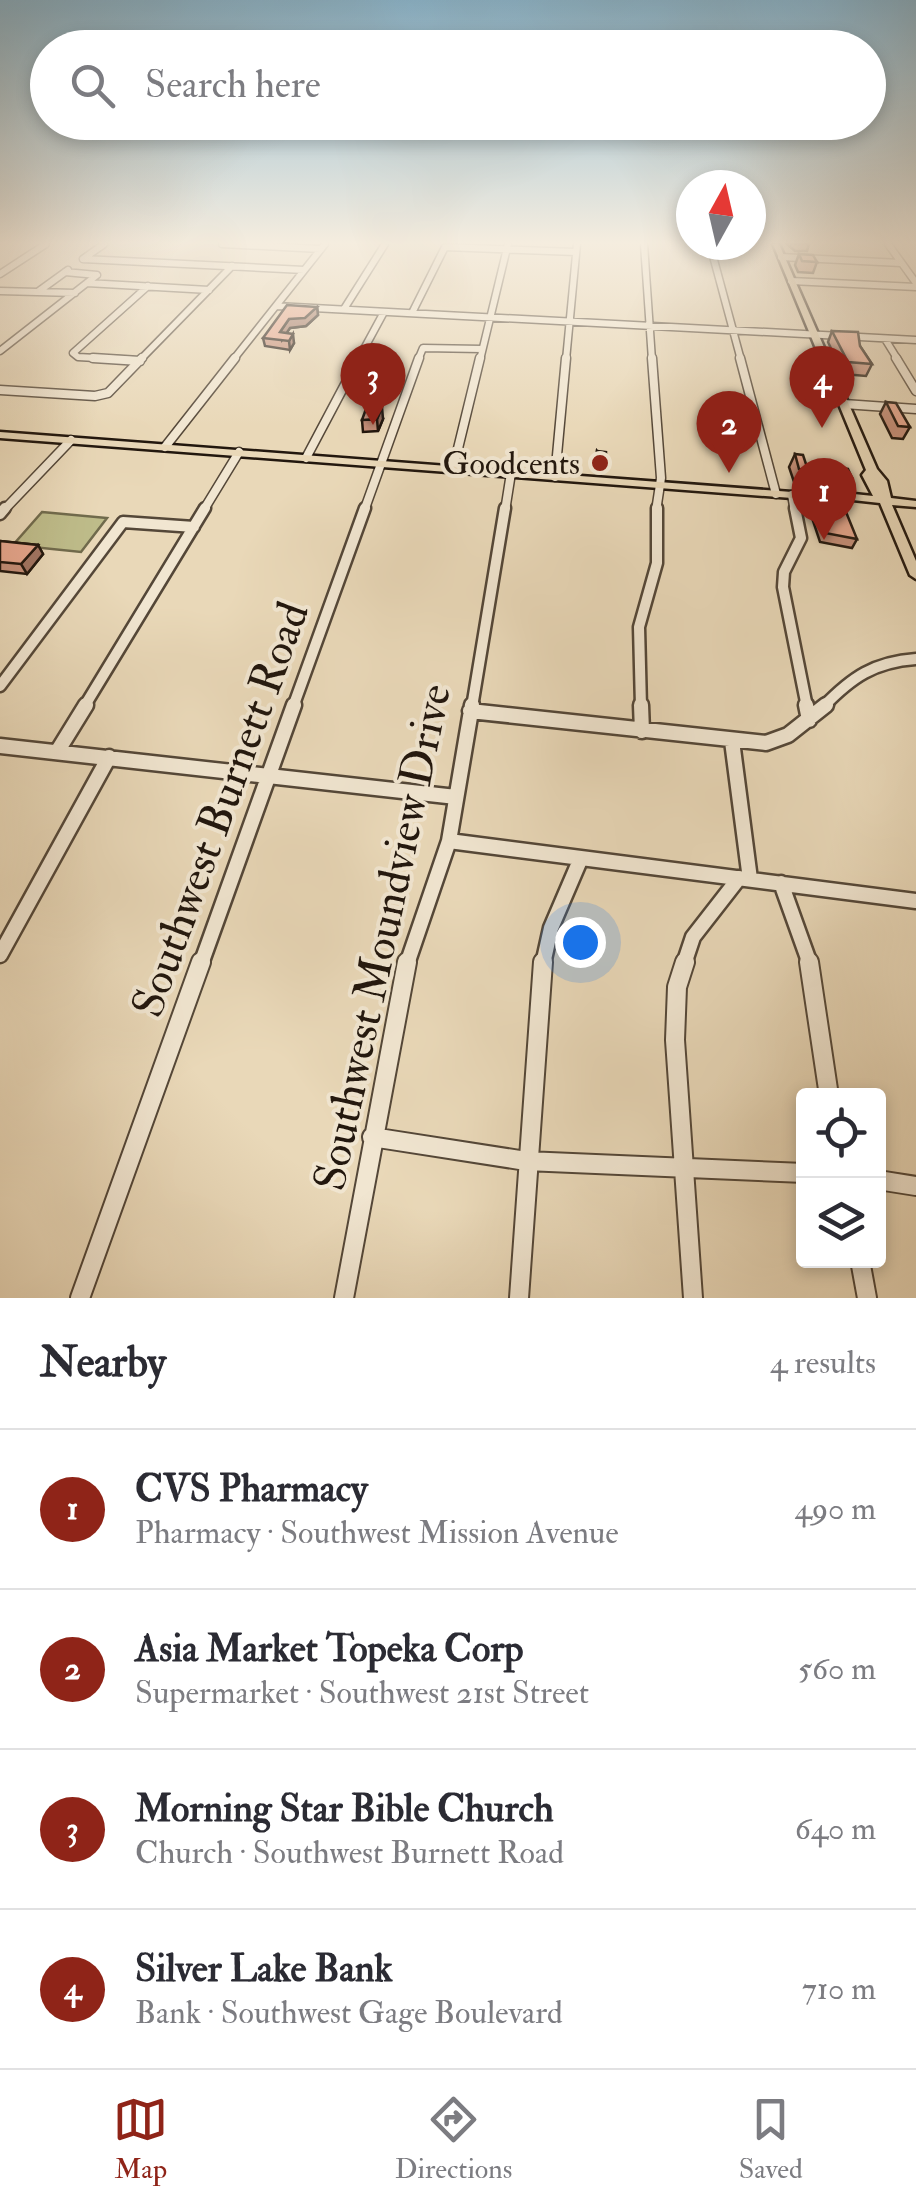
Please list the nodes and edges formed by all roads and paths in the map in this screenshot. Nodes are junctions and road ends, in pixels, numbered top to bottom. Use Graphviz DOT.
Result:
graph roads {
  1 [pos="59,305"];
  2 [pos="127,305"];
  3 [pos="195,305"];
  4 [pos="347,305"];
  5 [pos="416,305"];
  6 [pos="493,305"];
  7 [pos="571,305"];
  8 [pos="648,305"];
  9 [pos="725,305"];
  10 [pos="801,305"];
  11 [pos="276,306"];
  12 [pos="344,310"];
  13 [pos="384,312"];
  14 [pos="412,313"];
  15 [pos="490,317"];
  16 [pos="570,322"];
  17 [pos="650,326"];
  18 [pos="732,330"];
  19 [pos="814,334"];
  20 [pos="885,338"];
  21 [pos="916,340"];
  22 [pos="482,349"];
  23 [pos="0,352"];
  24 [pos="140,361"];
  25 [pos="0,390"];
  26 [pos="916,391"];
  27 [pos="844,404"];
  28 [pos="916,409"];
  29 [pos="0,435"];
  30 [pos="71,440"];
  31 [pos="165,447"];
  32 [pos="239,452"];
  33 [pos="306,458"];
  34 [pos="380,464"];
  35 [pos="453,468"];
  36 [pos="511,474"];
  37 [pos="555,477"];
  38 [pos="660,486"];
  39 [pos="776,494"];
  40 [pos="792,495"];
  41 [pos="885,502"];
  42 [pos="916,504"];
  43 [pos="1,512"];
  44 [pos="194,527"];
  45 [pos="916,574"];
  46 [pos="916,659"];
  47 [pos="0,686"];
  48 [pos="470,711"];
  49 [pos="809,720"];
  50 [pos="642,731"];
  51 [pos="732,741"];
  52 [pos="0,747"];
  53 [pos="57,752"];
  54 [pos="108,757"];
  55 [pos="268,775"];
  56 [pos="456,797"];
  57 [pos="449,842"];
  58 [pos="581,858"];
  59 [pos="744,878"];
  60 [pos="781,883"];
  61 [pos="916,901"];
  62 [pos="0,955"];
  63 [pos="828,1088"];
  64 [pos="372,1137"];
  65 [pos="526,1162"];
  66 [pos="684,1168"];
  67 [pos="796,1173"];
  68 [pos="886,1181"];
  69 [pos="916,1186"];
  70 [pos="862,1268"];
  71 [pos="80,1298"];
  72 [pos="344,1298"];
  73 [pos="519,1298"];
  74 [pos="692,1298"];
  75 [pos="868,1298"];
  1 -- 23 [label="street"];
  2 -- 24 [label="street"];
  3 -- 24 [label="street"];
  4 -- 12 [label="street"];
  5 -- 14 [label="street"];
  6 -- 15 [label="street"];
  7 -- 16 [label="street"];
  8 -- 17 [label="street"];
  9 -- 18 [label="street"];
  10 -- 19 [label="main road"];
  11 -- 12 [label="street"];
  11 -- 31 [label="street"];
  12 -- 13 [label="street"];
  13 -- 14 [label="street"];
  13 -- 33 [label="street"];
  14 -- 15 [label="street"];
  15 -- 16 [label="street"];
  15 -- 22 [label="street"];
  16 -- 17 [label="street"];
  16 -- 37 [label="street"];
  17 -- 18 [label="street"];
  17 -- 38 [label="street"];
  18 -- 19 [label="street"];
  18 -- 39 [label="street"];
  19 -- 20 [label="street"];
  19 -- 27 [label="main road"];
  20 -- 21 [label="street"];
  20 -- 26 [label="street"];
  22 -- 34 [label="street, Southwest Burnett Road"];
  22 -- 35 [label="street"];
  24 -- 25 [label="street"];
  27 -- 28 [label="street"];
  27 -- 41 [label="main road"];
  29 -- 30 [label="main road"];
  30 -- 31 [label="main road"];
  30 -- 43 [label="street"];
  31 -- 32 [label="main road"];
  32 -- 33 [label="main road"];
  32 -- 44 [label="street"];
  33 -- 34 [label="main road"];
  34 -- 35 [label="main road"];
  34 -- 55 [label="street, Southwest Burnett Road"];
  35 -- 36 [label="main road"];
  36 -- 37 [label="main road"];
  36 -- 48 [label="street, Southwest Moundview Drive"];
  37 -- 38 [label="main road"];
  38 -- 39 [label="main road"];
  38 -- 50 [label="street"];
  39 -- 40 [label="main road"];
  40 -- 41 [label="main road"];
  40 -- 49 [label="street"];
  41 -- 42 [label="main road"];
  41 -- 45 [label="main road"];
  44 -- 47 [label="street"];
  44 -- 53 [label="street"];
  46 -- 49 [label="street"];
  48 -- 50 [label="street"];
  48 -- 56 [label="street, Southwest Moundview Drive"];
  49 -- 51 [label="street"];
  50 -- 51 [label="street"];
  51 -- 59 [label="street"];
  52 -- 53 [label="street"];
  53 -- 54 [label="street"];
  54 -- 55 [label="street"];
  54 -- 62 [label="street"];
  55 -- 56 [label="street"];
  55 -- 71 [label="street, Southwest Burnett Road"];
  56 -- 57 [label="street, Southwest Moundview Drive"];
  57 -- 58 [label="street"];
  57 -- 64 [label="street, Southwest Moundview Drive"];
  58 -- 59 [label="street"];
  58 -- 65 [label="street"];
  59 -- 60 [label="street"];
  59 -- 66 [label="street"];
  60 -- 61 [label="street"];
  60 -- 63 [label="street"];
  64 -- 65 [label="street"];
  64 -- 72 [label="street, Southwest Moundview Drive"];
  65 -- 66 [label="street"];
  65 -- 73 [label="street"];
  66 -- 67 [label="street"];
  66 -- 74 [label="street"];
  68 -- 69 [label="street"];
  70 -- 75 [label="street"];
}
